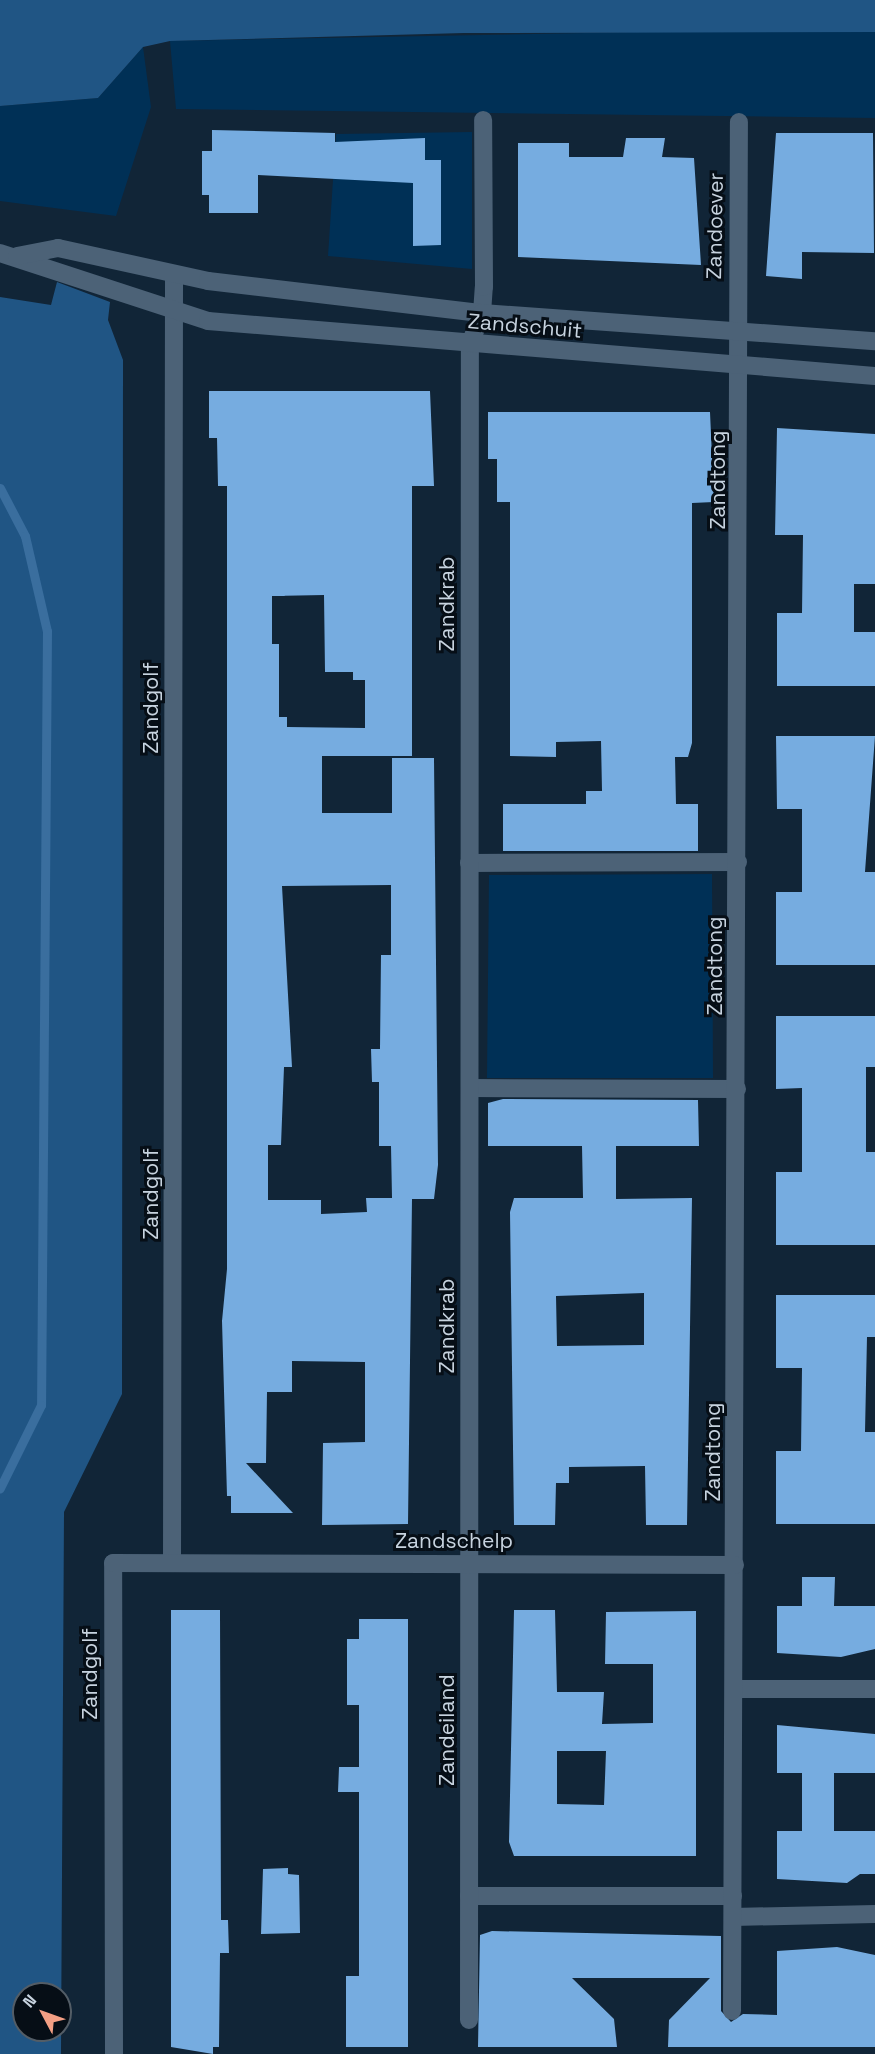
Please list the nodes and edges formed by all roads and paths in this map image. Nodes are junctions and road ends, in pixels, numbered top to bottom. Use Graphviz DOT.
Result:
graph roads {
  1 [pos="483,120"];
  2 [pos="739,122"];
  3 [pos="8,255"];
  4 [pos="174,274"];
  5 [pos="173,311"];
  6 [pos="482,313"];
  7 [pos="735,331"];
  8 [pos="875,341"];
  9 [pos="470,344"];
  10 [pos="740,367"];
  11 [pos="875,376"];
  12 [pos="738,862"];
  13 [pos="470,863"];
  14 [pos="470,1088"];
  15 [pos="737,1089"];
  16 [pos="172,1563"];
  17 [pos="469,1564"];
  18 [pos="735,1565"];
  19 [pos="734,1689"];
  20 [pos="875,1689"];
  21 [pos="469,1896"];
  22 [pos="733,1896"];
  23 [pos="875,1914"];
  24 [pos="733,1917"];
  25 [pos="732,2011"];
  26 [pos="469,2020"];
  27 [pos="114,2054"];
  1 -- 6 [label="street"];
  2 -- 7 [label="street, Zandoever"];
  3 -- 4 [label="street, Zandschuit"];
  3 -- 5 [label="street, Zandschuit"];
  4 -- 5 [label="street, Zandgolf"];
  4 -- 6 [label="street, Zandschuit"];
  5 -- 9 [label="street, Zandschuit"];
  5 -- 16 [label="street, Zandgolf"];
  6 -- 7 [label="street, Zandschuit"];
  6 -- 9 [label="street"];
  7 -- 8 [label="street, Zandschuit"];
  7 -- 10 [label="street, Zandoever"];
  9 -- 10 [label="street, Zandschuit"];
  9 -- 13 [label="street, Zandkrab"];
  10 -- 11 [label="street, Zandschuit"];
  10 -- 12 [label="street, Zandtong"];
  12 -- 13 [label="street"];
  12 -- 15 [label="street, Zandtong"];
  13 -- 14 [label="street, Zandkrab"];
  14 -- 15 [label="street"];
  14 -- 17 [label="street, Zandkrab"];
  15 -- 18 [label="street, Zandtong"];
  16 -- 17 [label="street, Zandschelp"];
  16 -- 27 [label="street, Zandgolf"];
  17 -- 18 [label="street, Zandschelp"];
  17 -- 21 [label="street, Zandeiland"];
  18 -- 19 [label="street"];
  19 -- 20 [label="street"];
  19 -- 22 [label="street"];
  21 -- 22 [label="street"];
  21 -- 26 [label="street, Zandeiland"];
  22 -- 24 [label="street"];
  23 -- 24 [label="street"];
  24 -- 25 [label="street"];
}
